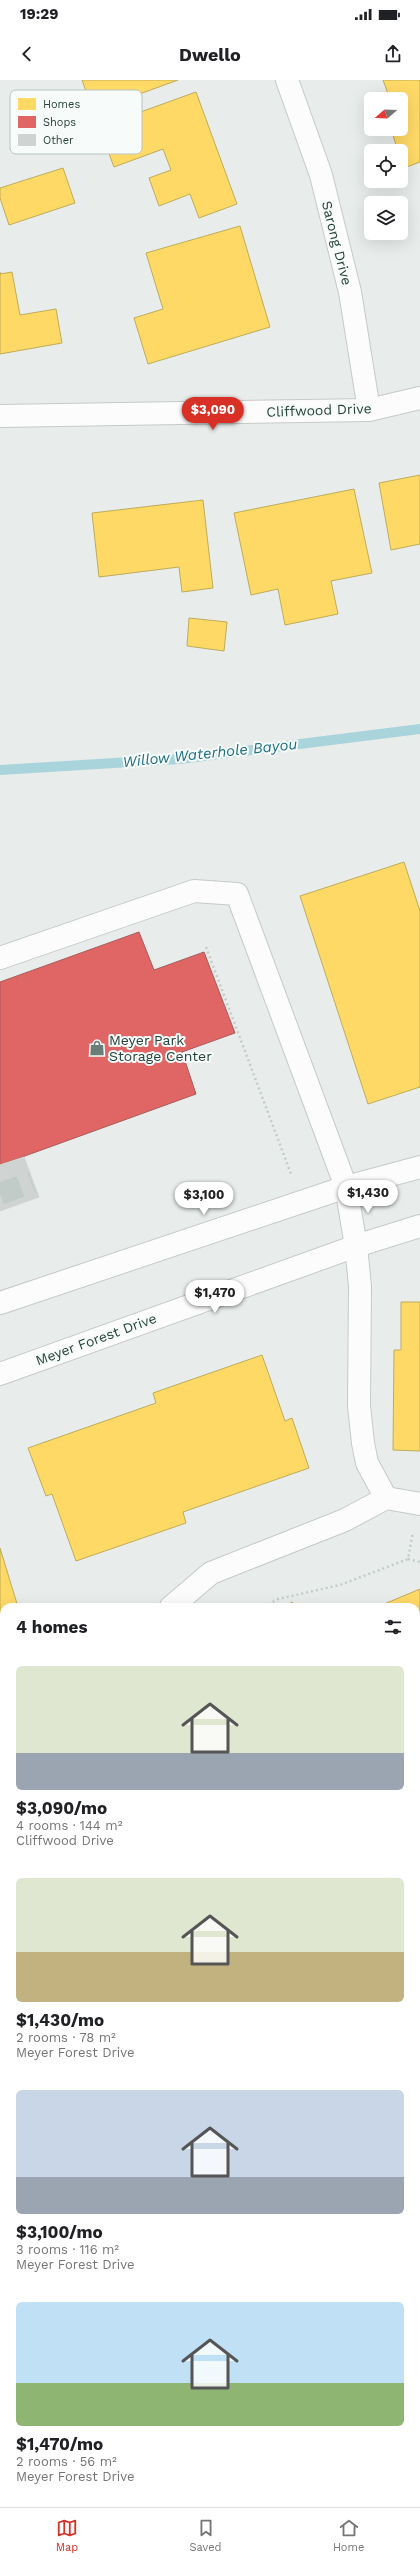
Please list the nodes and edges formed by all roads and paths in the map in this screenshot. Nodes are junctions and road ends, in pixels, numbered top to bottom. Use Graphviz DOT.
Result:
graph roads {
  1 [pos="287,80"];
  2 [pos="420,398"];
  3 [pos="369,410"];
  4 [pos="0,416"];
  5 [pos="206,947"];
  6 [pos="0,958"];
  7 [pos="420,1167"];
  8 [pos="291,1174"];
  9 [pos="346,1187"];
  10 [pos="420,1226"];
  11 [pos="356,1246"];
  12 [pos="0,1303"];
  13 [pos="0,1374"];
  14 [pos="386,1498"];
  15 [pos="419,1504"];
  16 [pos="408,1559"];
  17 [pos="420,1562"];
  18 [pos="176,1603"];
  19 [pos="271,1603"];
  1 -- 3 [label="street, Sarong Drive"];
  2 -- 3 [label="street, Cliffwood Drive"];
  3 -- 4 [label="street, Cliffwood Drive"];
  5 -- 8 [label="path"];
  6 -- 9 [label="street"];
  7 -- 9 [label="street"];
  9 -- 11 [label="street"];
  9 -- 12 [label="street"];
  10 -- 11 [label="street, Meyer Forest Drive"];
  11 -- 13 [label="street, Meyer Forest Drive"];
  11 -- 14 [label="street"];
  14 -- 15 [label="street"];
  14 -- 18 [label="street"];
  15 -- 16 [label="path"];
  16 -- 17 [label="path"];
  16 -- 19 [label="path"];
}
